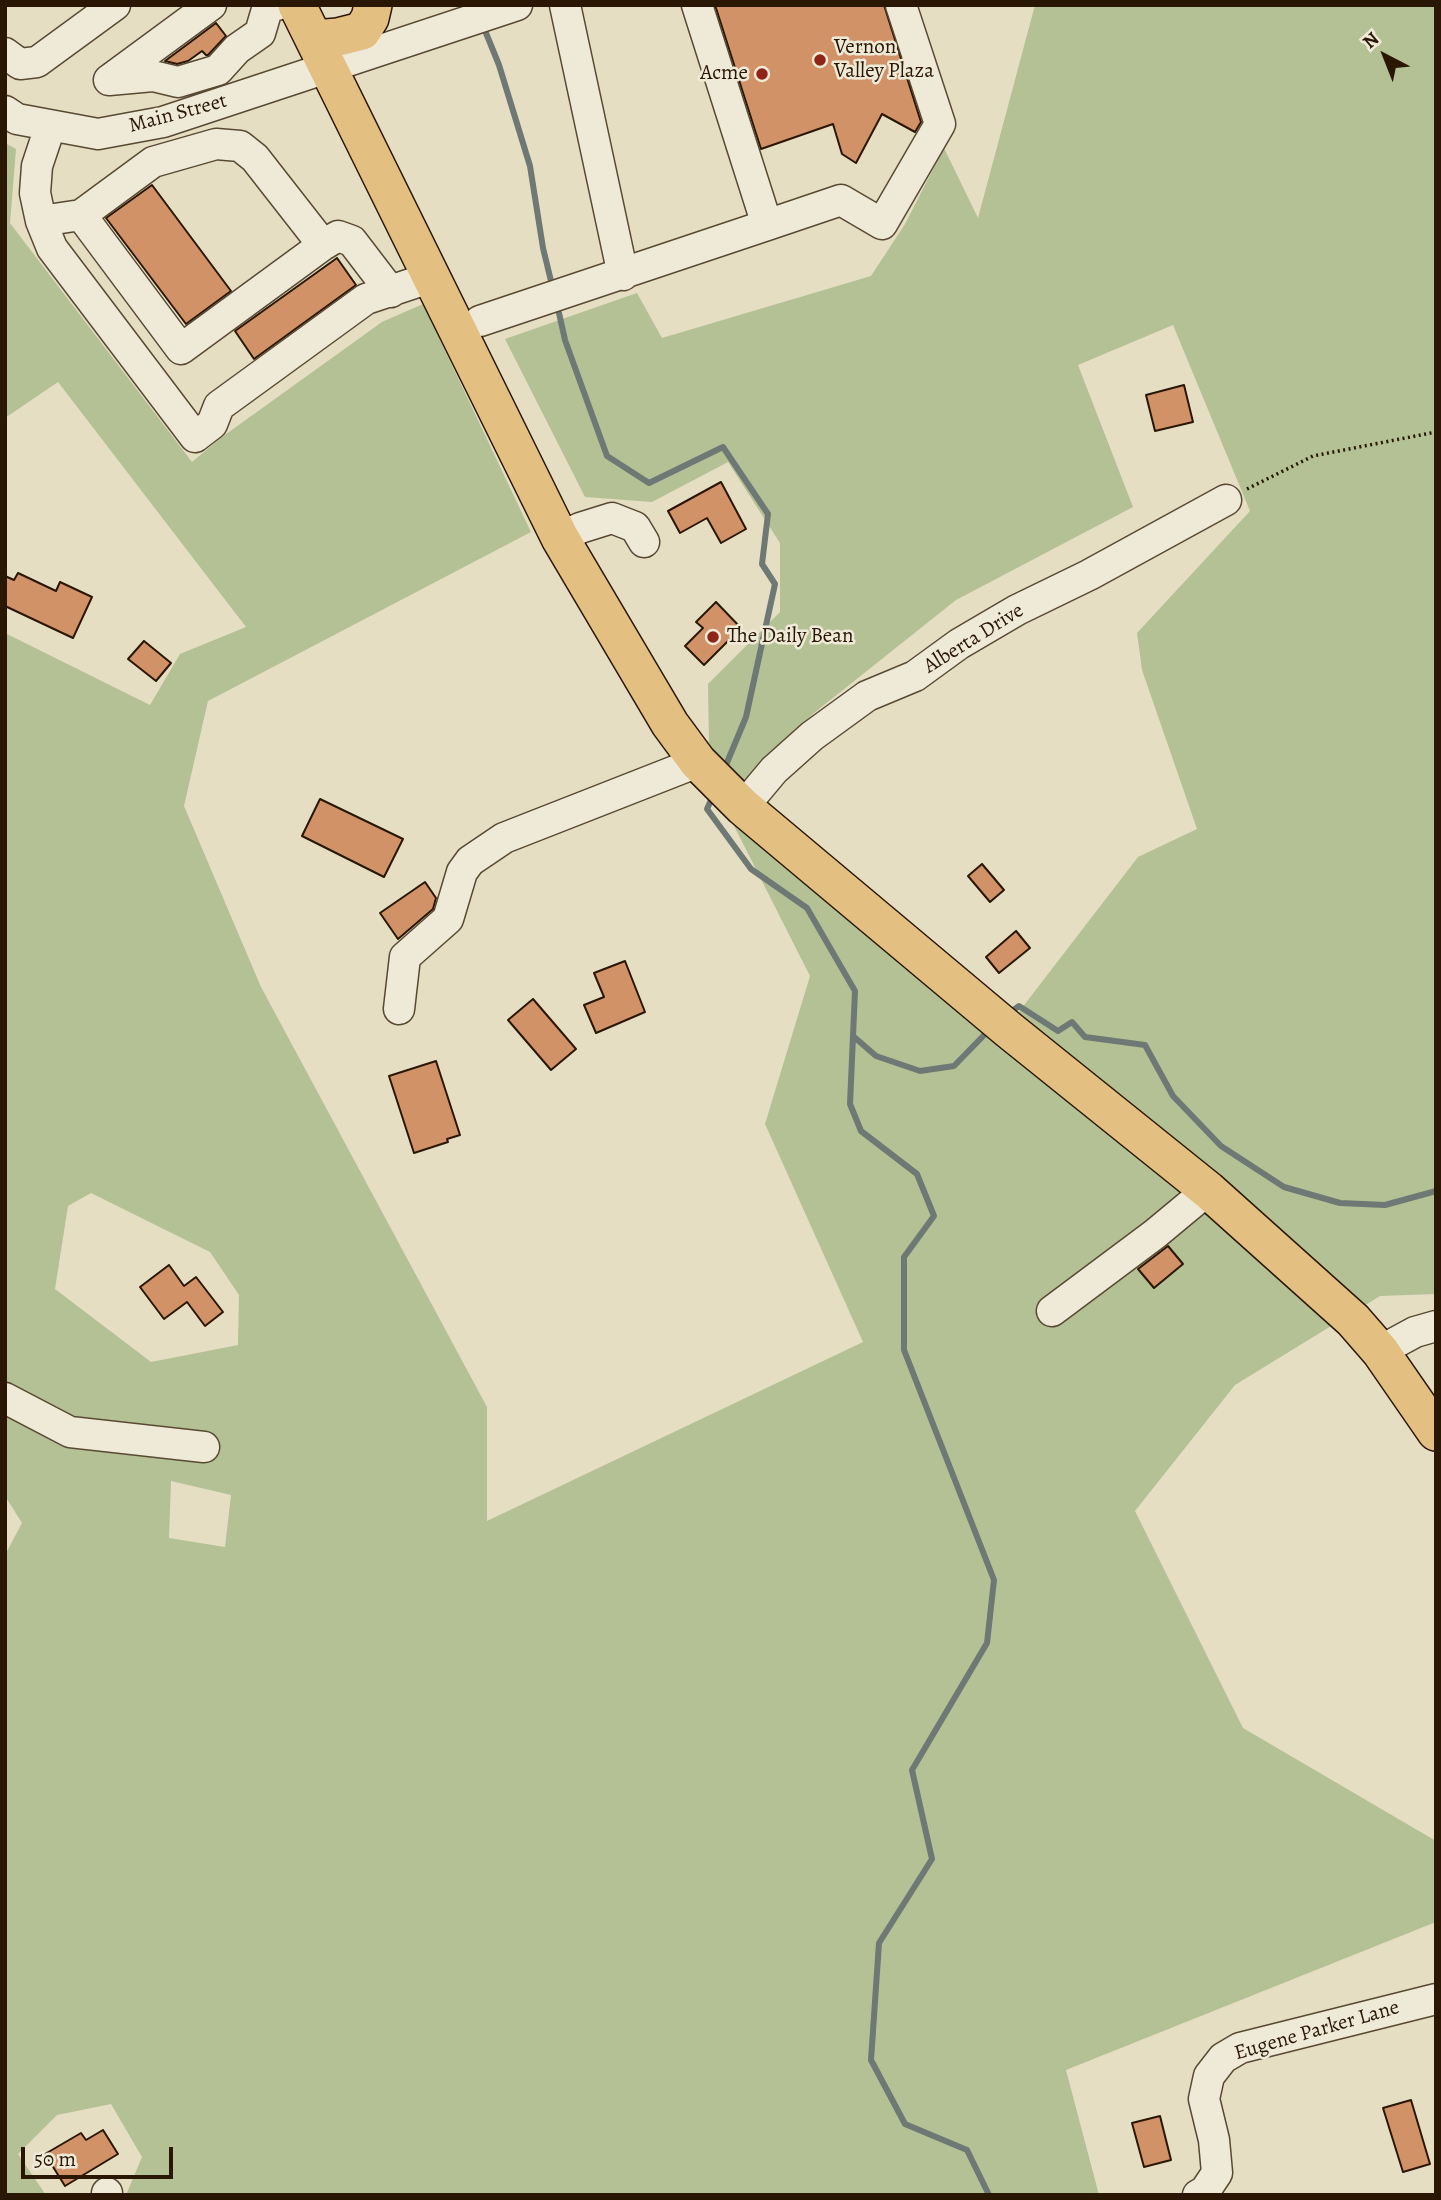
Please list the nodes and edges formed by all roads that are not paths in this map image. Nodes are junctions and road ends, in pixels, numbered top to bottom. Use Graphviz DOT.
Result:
graph roads {
  1 [pos="115,5"];
  2 [pos="211,5"];
  3 [pos="277,5"];
  4 [pos="298,5"];
  5 [pos="373,5"];
  6 [pos="517,5"];
  7 [pos="565,5"];
  8 [pos="697,5"];
  9 [pos="901,5"];
  10 [pos="331,42"];
  11 [pos="5,53"];
  12 [pos="5,111"];
  13 [pos="50,127"];
  14 [pos="81,215"];
  15 [pos="41,221"];
  16 [pos="767,225"];
  17 [pos="323,244"];
  18 [pos="624,275"];
  19 [pos="432,277"];
  20 [pos="391,292"];
  21 [pos="480,321"];
  22 [pos="1226,500"];
  23 [pos="570,533"];
  24 [pos="644,542"];
  25 [pos="698,762"];
  26 [pos="743,807"];
  27 [pos="399,1009"];
  28 [pos="1208,1190"];
  29 [pos="1052,1311"];
  30 [pos="1436,1326"];
  31 [pos="1380,1351"];
  32 [pos="5,1398"];
  33 [pos="1436,1432"];
  34 [pos="204,1447"];
  35 [pos="1436,1999"];
  36 [pos="1198,2195"];
  1 -- 11 [label="street"];
  2 -- 3 [label="street"];
  4 -- 10 [label="main road"];
  5 -- 10 [label="main road"];
  6 -- 10 [label="street, Main Street"];
  7 -- 18 [label="street"];
  8 -- 16 [label="street"];
  9 -- 16 [label="street"];
  10 -- 13 [label="street, Main Street"];
  10 -- 19 [label="main road"];
  10 -- 21 [label="main road"];
  12 -- 13 [label="street, Main Street"];
  13 -- 15 [label="street"];
  14 -- 15 [label="street"];
  14 -- 17 [label="street"];
  14 -- 17 [label="street"];
  15 -- 20 [label="street"];
  16 -- 18 [label="street"];
  17 -- 20 [label="street"];
  18 -- 21 [label="street"];
  19 -- 20 [label="street"];
  19 -- 23 [label="main road"];
  21 -- 23 [label="main road"];
  22 -- 26 [label="street, Alberta Drive"];
  23 -- 24 [label="street"];
  23 -- 25 [label="main road"];
  25 -- 26 [label="main road"];
  25 -- 27 [label="street"];
  26 -- 28 [label="main road"];
  28 -- 29 [label="street"];
  28 -- 31 [label="main road"];
  30 -- 31 [label="street"];
  31 -- 33 [label="main road"];
  32 -- 34 [label="street"];
  35 -- 36 [label="street, Eugene Parker Lane"];
}
